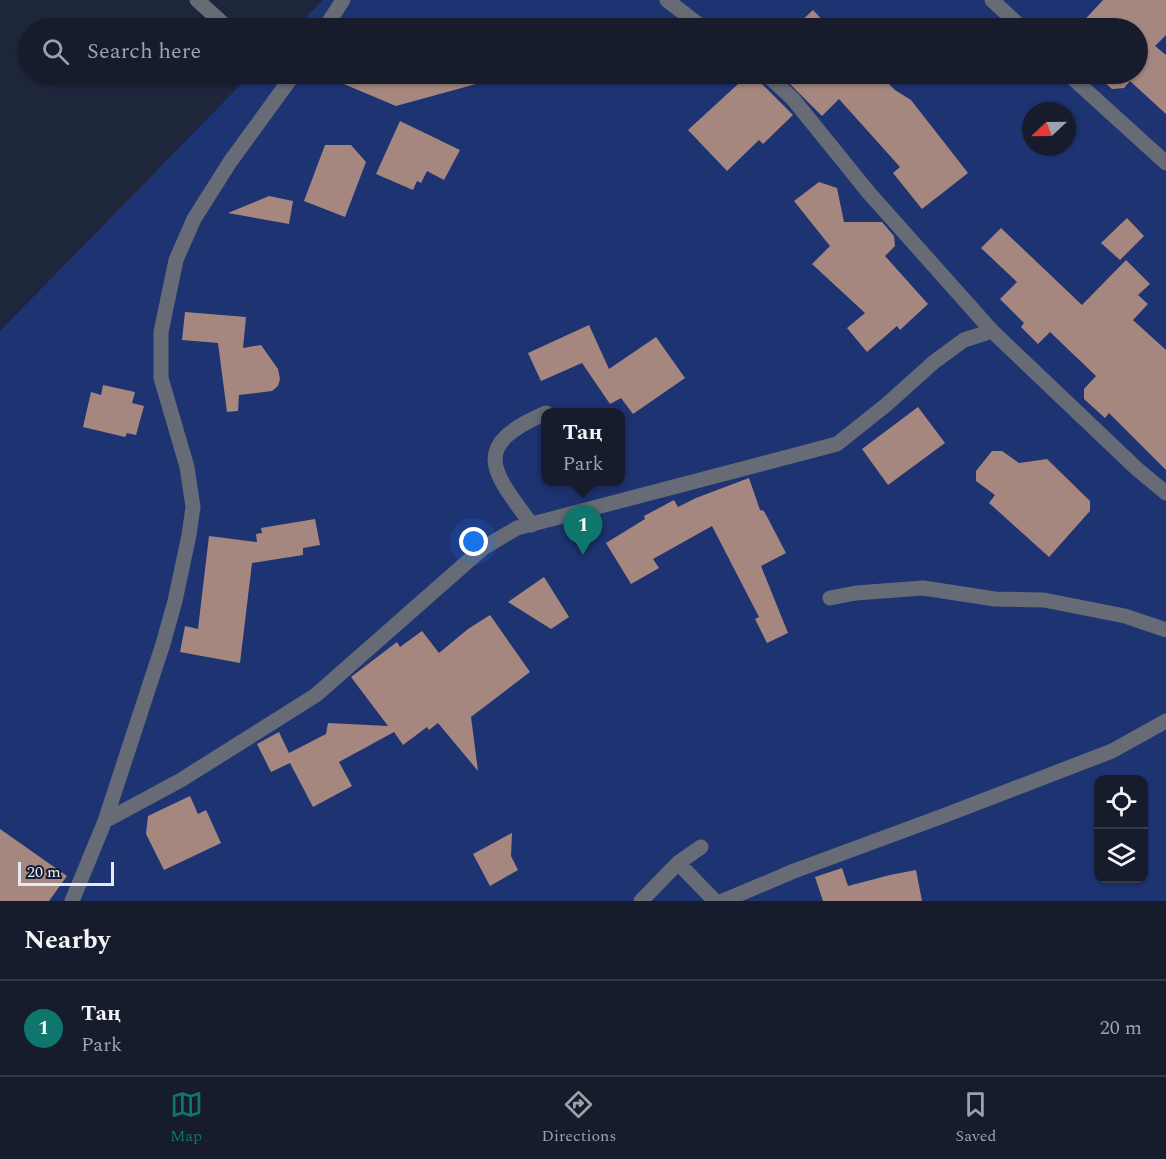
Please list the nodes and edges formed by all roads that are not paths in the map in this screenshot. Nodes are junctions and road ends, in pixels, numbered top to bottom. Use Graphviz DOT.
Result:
graph roads {
  1 [pos="197,0"];
  2 [pos="343,0"];
  3 [pos="667,0"];
  4 [pos="992,0"];
  5 [pos="217,18"];
  6 [pos="331,18"];
  7 [pos="691,18"];
  8 [pos="1011,18"];
  9 [pos="283,84"];
  10 [pos="777,84"];
  11 [pos="1079,84"];
  12 [pos="1166,162"];
  13 [pos="992,331"];
  14 [pos="541,414"];
  15 [pos="1166,494"];
  16 [pos="532,525"];
  17 [pos="830,598"];
  18 [pos="1166,630"];
  19 [pos="1166,721"];
  20 [pos="105,821"];
  21 [pos="701,847"];
  22 [pos="678,863"];
  23 [pos="72,901"];
  24 [pos="640,901"];
  25 [pos="715,901"];
  26 [pos="723,901"];
  1 -- 5 [label="street"];
  2 -- 6 [label="street"];
  3 -- 7 [label="street"];
  4 -- 8 [label="street"];
  9 -- 20 [label="street"];
  10 -- 13 [label="street"];
  11 -- 12 [label="street"];
  13 -- 15 [label="street"];
  13 -- 16 [label="street"];
  14 -- 16 [label="street"];
  16 -- 20 [label="street"];
  17 -- 18 [label="street"];
  19 -- 26 [label="street"];
  20 -- 23 [label="street"];
  21 -- 22 [label="street"];
  22 -- 24 [label="street"];
  22 -- 25 [label="street"];
}
